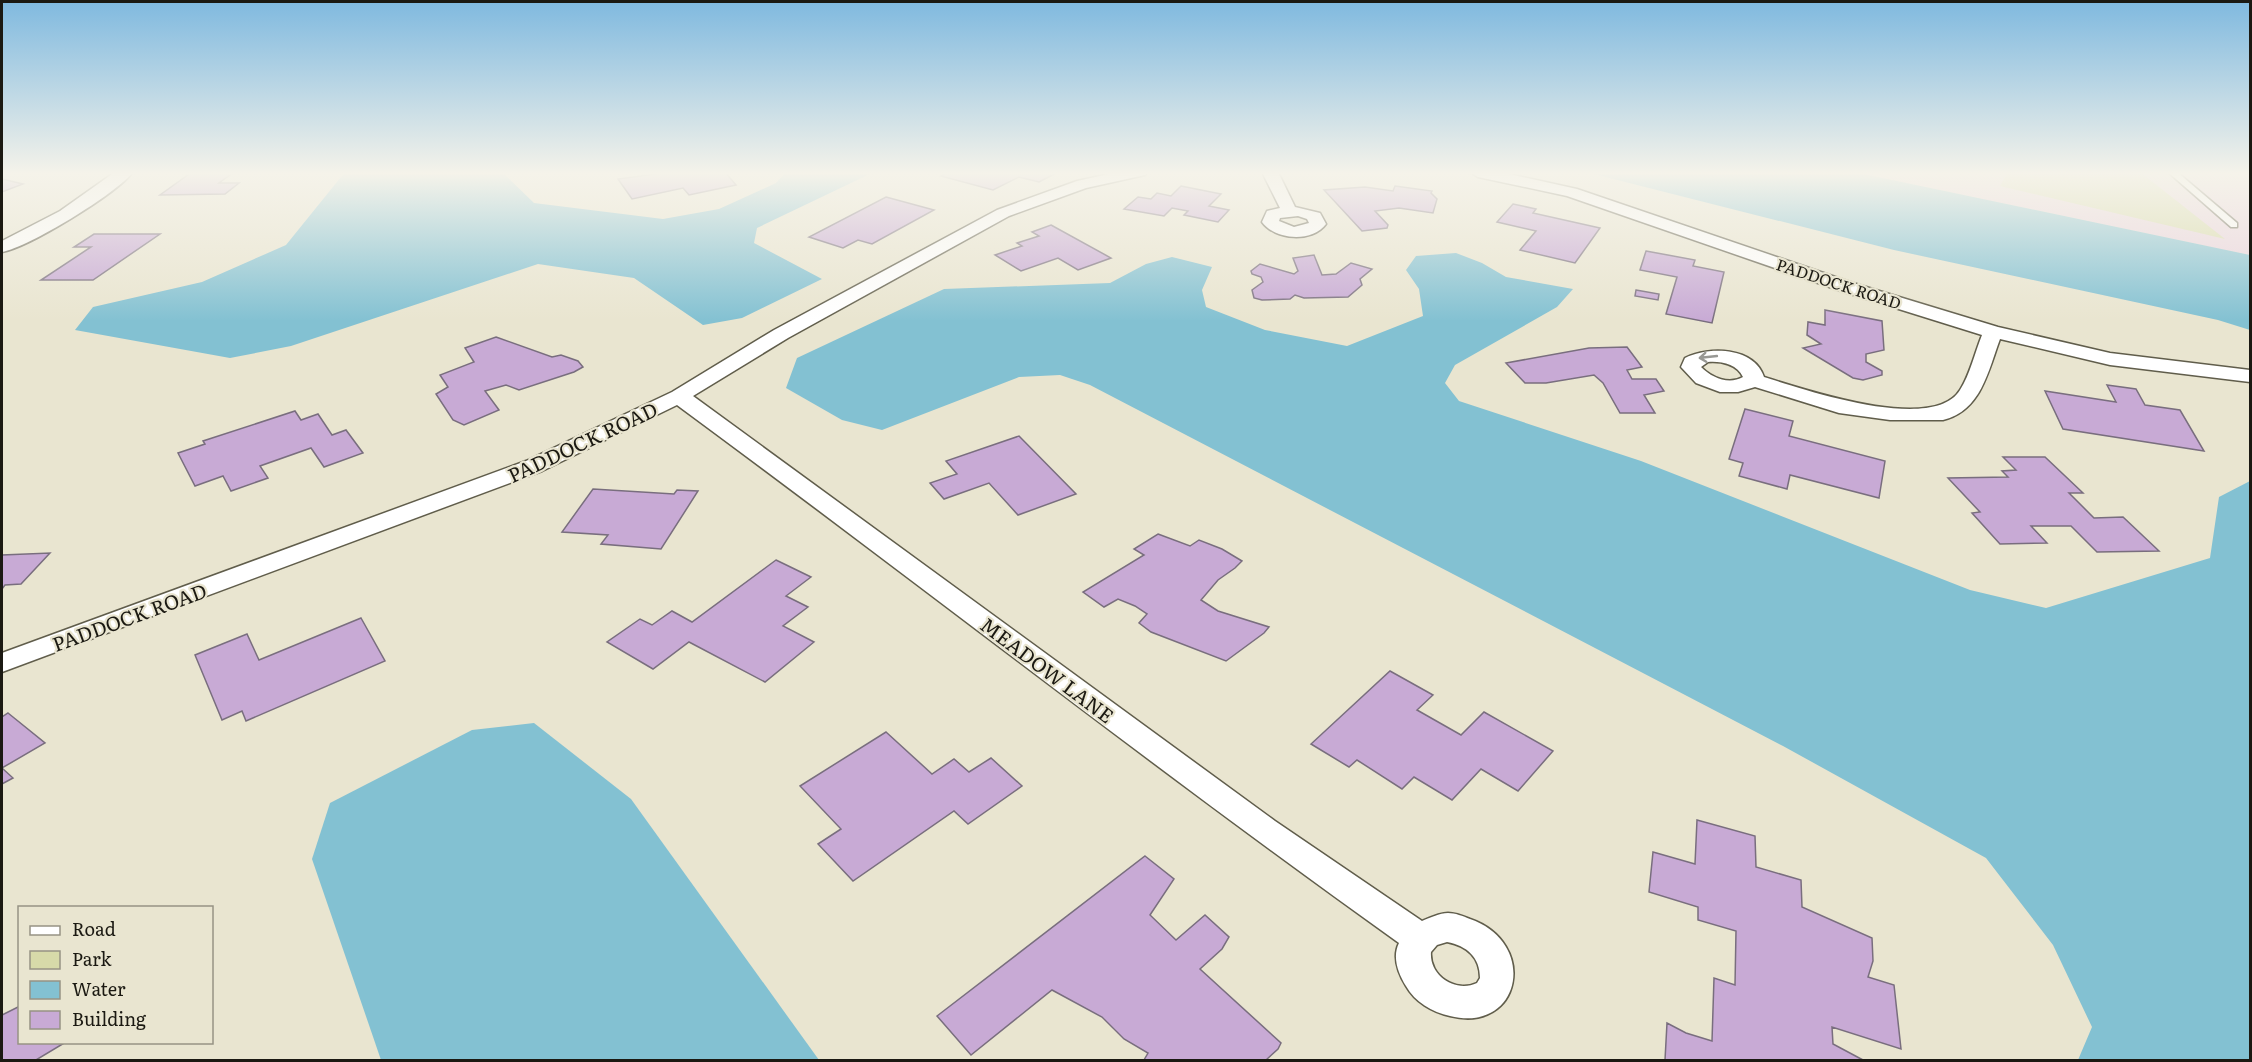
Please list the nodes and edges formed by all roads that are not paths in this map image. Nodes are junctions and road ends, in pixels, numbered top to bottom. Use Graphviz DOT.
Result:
graph roads {
  1 [pos="55,222"];
  2 [pos="987,222"];
  3 [pos="1657,222"];
  4 [pos="2230,222"];
  5 [pos="2234,225"];
  6 [pos="2,247"];
  7 [pos="1993,332"];
  8 [pos="2250,376"];
  9 [pos="1753,380"];
  10 [pos="679,396"];
  11 [pos="2,663"];
  12 [pos="1419,938"];
  1 -- 6 [label="street"];
  2 -- 10 [label="street, PADDOCK ROAD"];
  3 -- 7 [label="street, PADDOCK ROAD"];
  4 -- 5 [label="lane"];
  7 -- 8 [label="street, PADDOCK ROAD"];
  7 -- 9 [label="street"];
  10 -- 11 [label="street, PADDOCK ROAD"];
  10 -- 12 [label="street, MEADOW LANE"];
}
